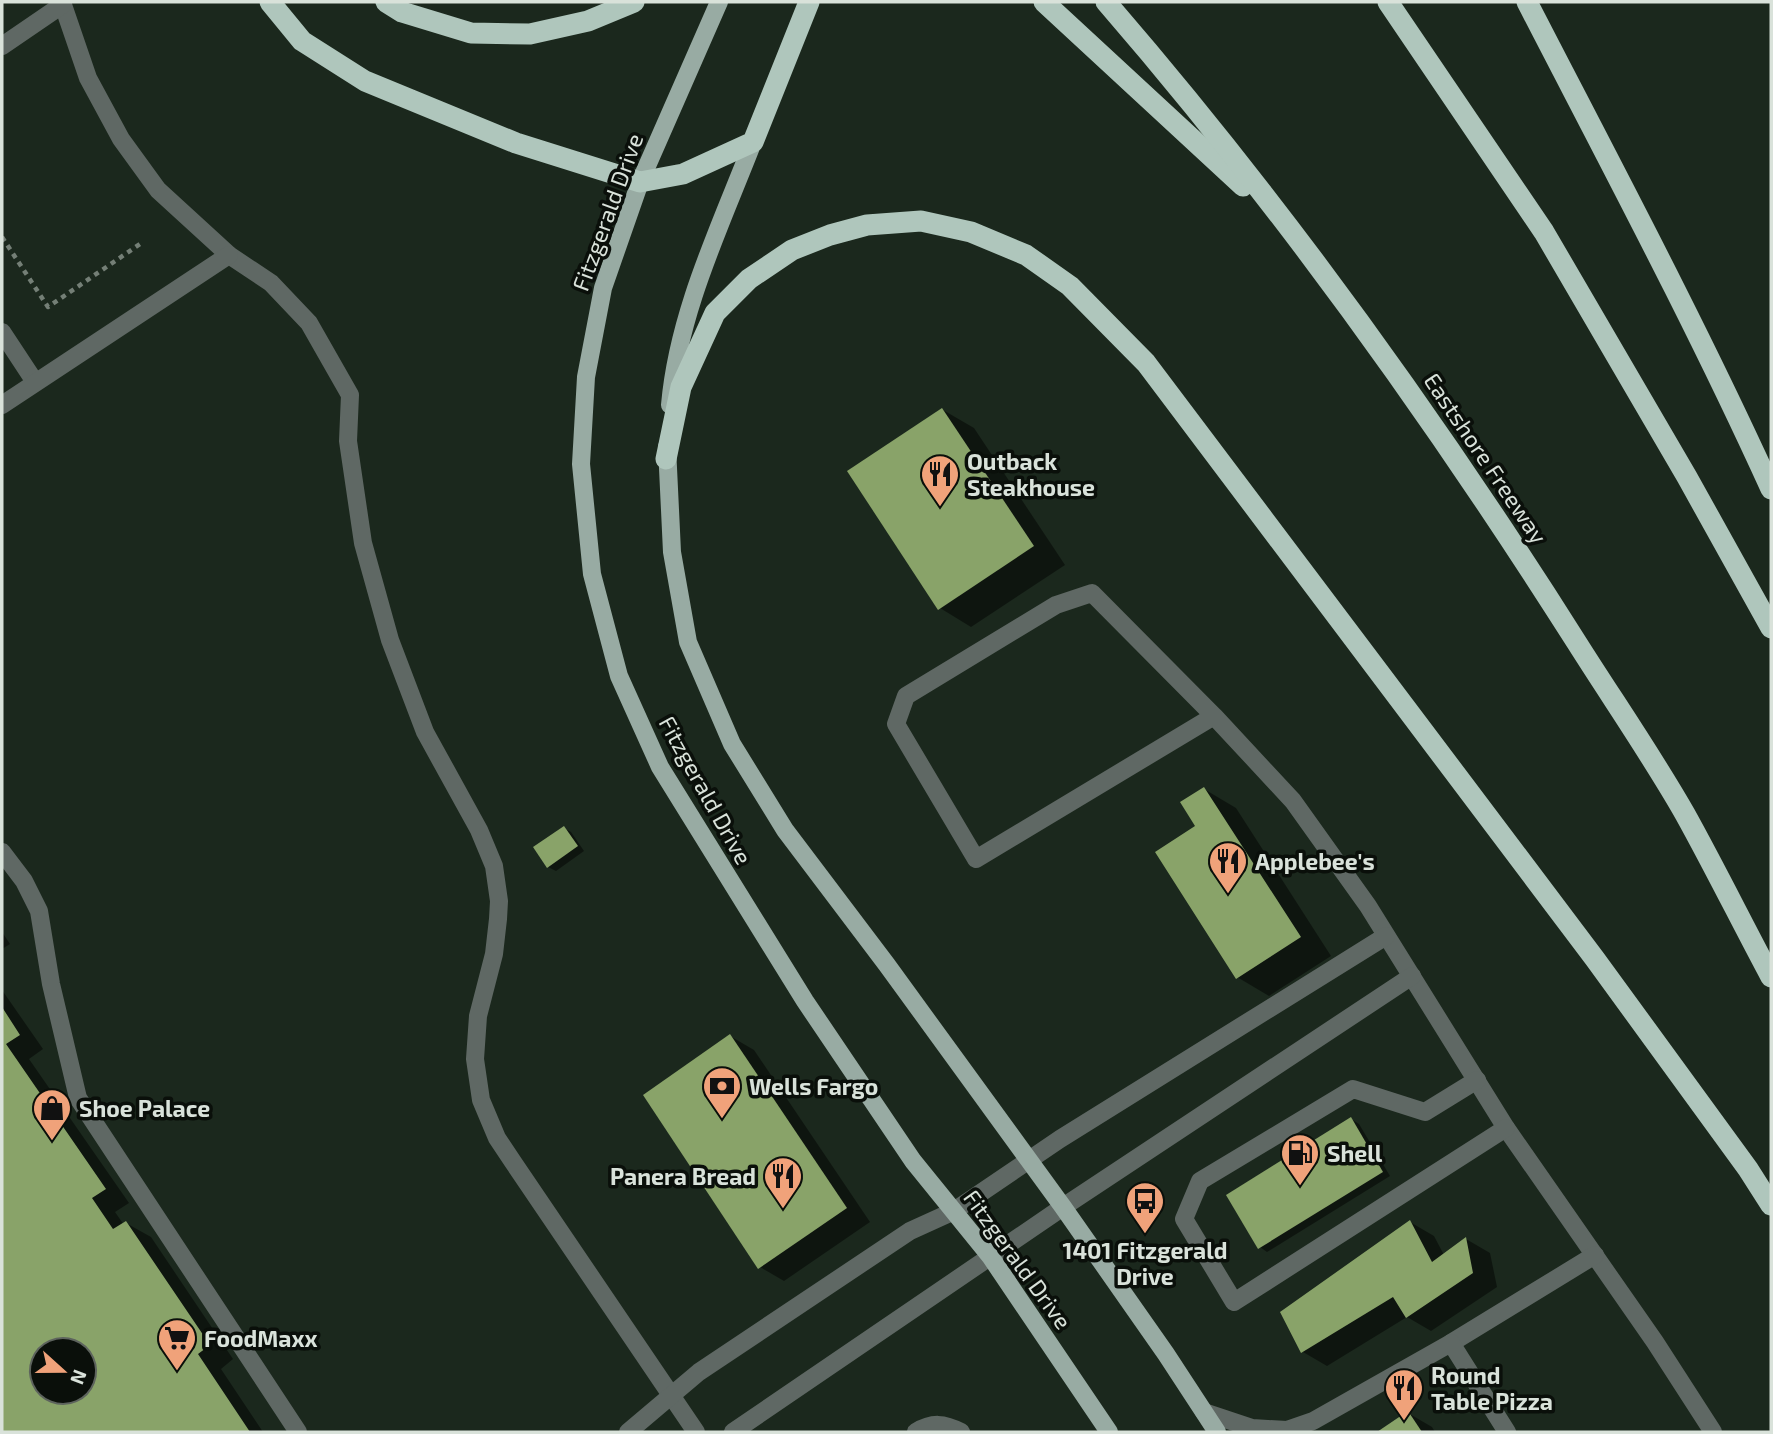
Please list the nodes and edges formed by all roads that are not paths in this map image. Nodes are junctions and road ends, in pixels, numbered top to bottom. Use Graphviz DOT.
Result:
graph roads {
  1 [pos="270,2"];
  2 [pos="386,2"];
  3 [pos="634,2"];
  4 [pos="719,2"];
  5 [pos="809,2"];
  6 [pos="1044,2"];
  7 [pos="1107,2"];
  8 [pos="1388,2"];
  9 [pos="1527,2"];
  10 [pos="62,3"];
  11 [pos="2,46"];
  12 [pos="753,142"];
  13 [pos="640,182"];
  14 [pos="1294,233"];
  15 [pos="229,255"];
  16 [pos="2,332"];
  17 [pos="35,382"];
  18 [pos="2,405"];
  19 [pos="666,459"];
  20 [pos="1771,489"];
  21 [pos="1771,628"];
  22 [pos="1214,716"];
  23 [pos="2,852"];
  24 [pos="1386,936"];
  25 [pos="1412,976"];
  26 [pos="1771,977"];
  27 [pos="1477,1080"];
  28 [pos="1506,1128"];
  29 [pos="1028,1161"];
  30 [pos="1771,1205"];
  31 [pos="1063,1207"];
  32 [pos="954,1211"];
  33 [pos="1595,1255"];
  34 [pos="990,1256"];
  35 [pos="1451,1343"];
  36 [pos="671,1396"];
  37 [pos="1203,1412"];
  38 [pos="298,1432"];
  39 [pos="628,1432"];
  40 [pos="695,1432"];
  41 [pos="733,1432"];
  42 [pos="916,1432"];
  43 [pos="961,1432"];
  44 [pos="1110,1432"];
  45 [pos="1217,1432"];
  46 [pos="1507,1432"];
  47 [pos="1713,1432"];
  1 -- 13 [label="highway"];
  2 -- 3 [label="highway"];
  4 -- 13 [label="main road, Fitzgerald Drive"];
  5 -- 12 [label="highway"];
  6 -- 14 [label="highway"];
  7 -- 14 [label="highway, Eastshore Freeway"];
  8 -- 21 [label="highway"];
  9 -- 20 [label="highway"];
  10 -- 11 [label="lane"];
  10 -- 15 [label="lane"];
  12 -- 13 [label="highway"];
  12 -- 19 [label="main road, Fitzgerald Drive"];
  13 -- 32 [label="main road, Fitzgerald Drive"];
  14 -- 26 [label="highway, Eastshore Freeway"];
  15 -- 17 [label="lane"];
  15 -- 36 [label="lane"];
  16 -- 17 [label="lane"];
  17 -- 18 [label="lane"];
  19 -- 29 [label="main road, Fitzgerald Drive"];
  19 -- 30 [label="highway"];
  22 -- 22 [label="lane"];
  22 -- 24 [label="lane"];
  23 -- 38 [label="lane"];
  24 -- 25 [label="lane"];
  24 -- 29 [label="lane"];
  25 -- 27 [label="lane"];
  25 -- 31 [label="lane"];
  27 -- 28 [label="lane"];
  27 -- 28 [label="lane"];
  28 -- 33 [label="lane"];
  29 -- 31 [label="main road, Fitzgerald Drive"];
  29 -- 32 [label="lane"];
  31 -- 34 [label="lane"];
  31 -- 37 [label="main road, Fitzgerald Drive"];
  32 -- 34 [label="main road, Fitzgerald Drive"];
  32 -- 36 [label="lane"];
  33 -- 35 [label="lane"];
  33 -- 47 [label="lane"];
  34 -- 41 [label="lane"];
  34 -- 44 [label="main road, Fitzgerald Drive"];
  35 -- 37 [label="lane"];
  35 -- 46 [label="lane"];
  36 -- 39 [label="lane"];
  36 -- 40 [label="lane"];
  37 -- 45 [label="main road, Fitzgerald Drive"];
  42 -- 43 [label="lane"];
}
